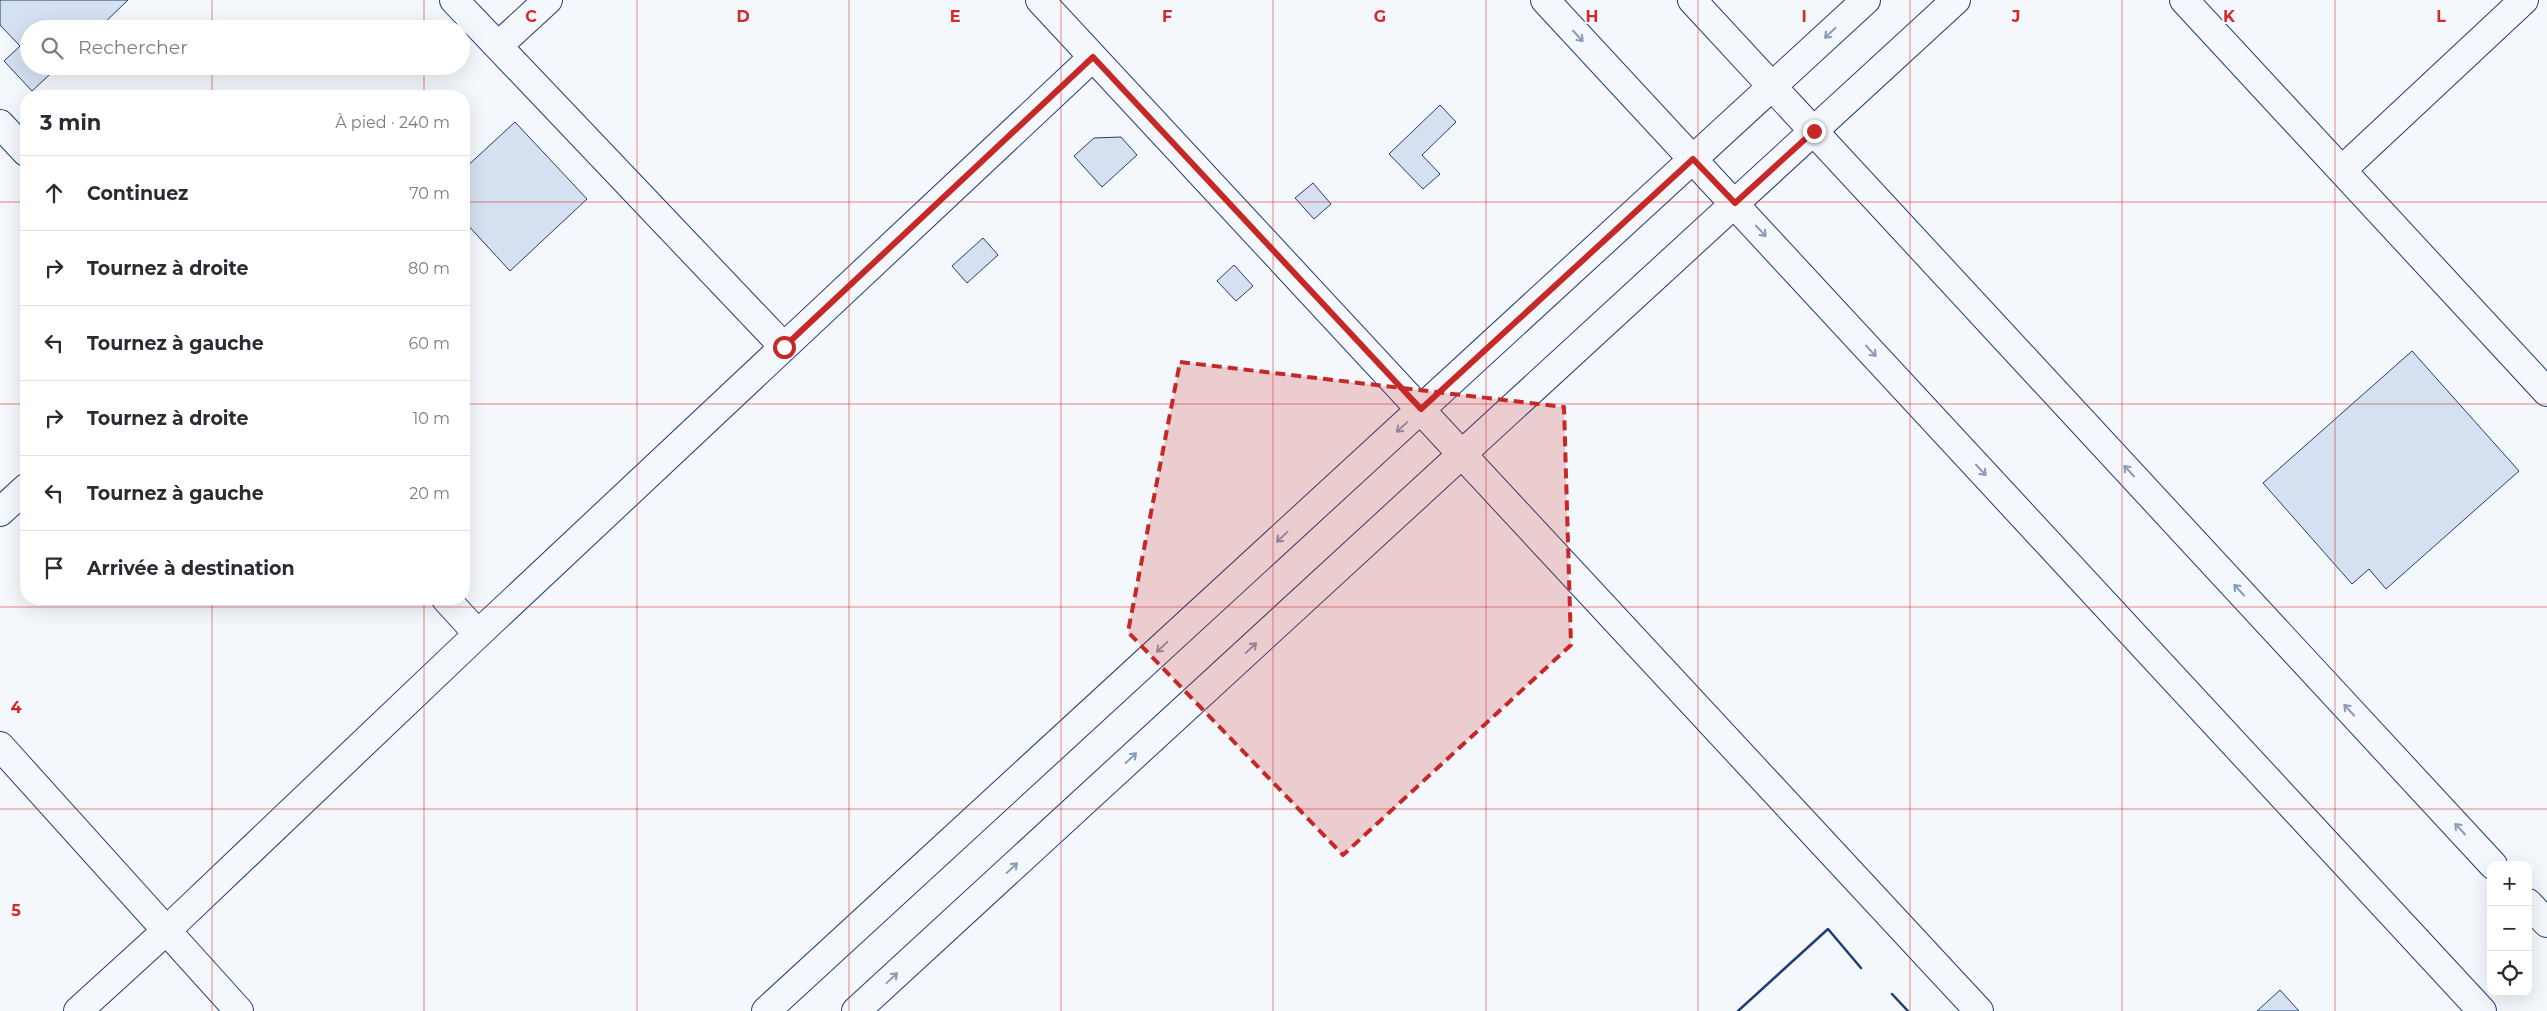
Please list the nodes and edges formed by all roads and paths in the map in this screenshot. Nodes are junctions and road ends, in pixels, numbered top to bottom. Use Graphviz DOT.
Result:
graph roads {
  1 [pos="454,0"];
  2 [pos="548,0"];
  3 [pos="1040,0"];
  4 [pos="1545,0"];
  5 [pos="1692,0"];
  6 [pos="1866,0"];
  7 [pos="1956,0"];
  8 [pos="2184,0"];
  9 [pos="2524,0"];
  10 [pos="498,46"];
  11 [pos="1093,57"];
  12 [pos="1772,86"];
  13 [pos="0,124"];
  14 [pos="1814,131"];
  15 [pos="20,146"];
  16 [pos="1693,159"];
  17 [pos="2342,170"];
  18 [pos="1735,203"];
  19 [pos="784,347"];
  20 [pos="2547,392"];
  21 [pos="1421,409"];
  22 [pos="1463,453"];
  23 [pos="20,494"];
  24 [pos="0,512"];
  25 [pos="451,605"];
  26 [pos="478,634"];
  27 [pos="0,746"];
  28 [pos="2489,861"];
  29 [pos="2531,906"];
  30 [pos="2547,923"];
  31 [pos="168,930"];
  32 [pos="78,1011"];
  33 [pos="239,1011"];
  34 [pos="766,1011"];
  35 [pos="856,1011"];
  36 [pos="1979,1011"];
  37 [pos="2482,1011"];
  1 -- 10 [label="street"];
  2 -- 10 [label="street"];
  3 -- 11 [label="street"];
  4 -- 16 [label="street, one-way"];
  5 -- 12 [label="street"];
  6 -- 12 [label="street, one-way"];
  7 -- 14 [label="street"];
  8 -- 17 [label="street"];
  9 -- 17 [label="street"];
  10 -- 19 [label="street"];
  11 -- 19 [label="street"];
  11 -- 21 [label="street"];
  12 -- 14 [label="street"];
  12 -- 16 [label="street"];
  13 -- 15 [label="street"];
  14 -- 18 [label="street"];
  28 -- 14 [label="street, one-way"];
  16 -- 18 [label="street"];
  16 -- 21 [label="street"];
  17 -- 20 [label="street"];
  18 -- 22 [label="street"];
  18 -- 37 [label="street, one-way"];
  19 -- 26 [label="street"];
  21 -- 22 [label="street"];
  21 -- 34 [label="street, one-way"];
  35 -- 22 [label="street, one-way"];
  22 -- 36 [label="street"];
  23 -- 24 [label="street"];
  25 -- 26 [label="street"];
  26 -- 31 [label="street"];
  27 -- 31 [label="street"];
  29 -- 30 [label="street"];
  31 -- 32 [label="street"];
  31 -- 33 [label="street"];
}
